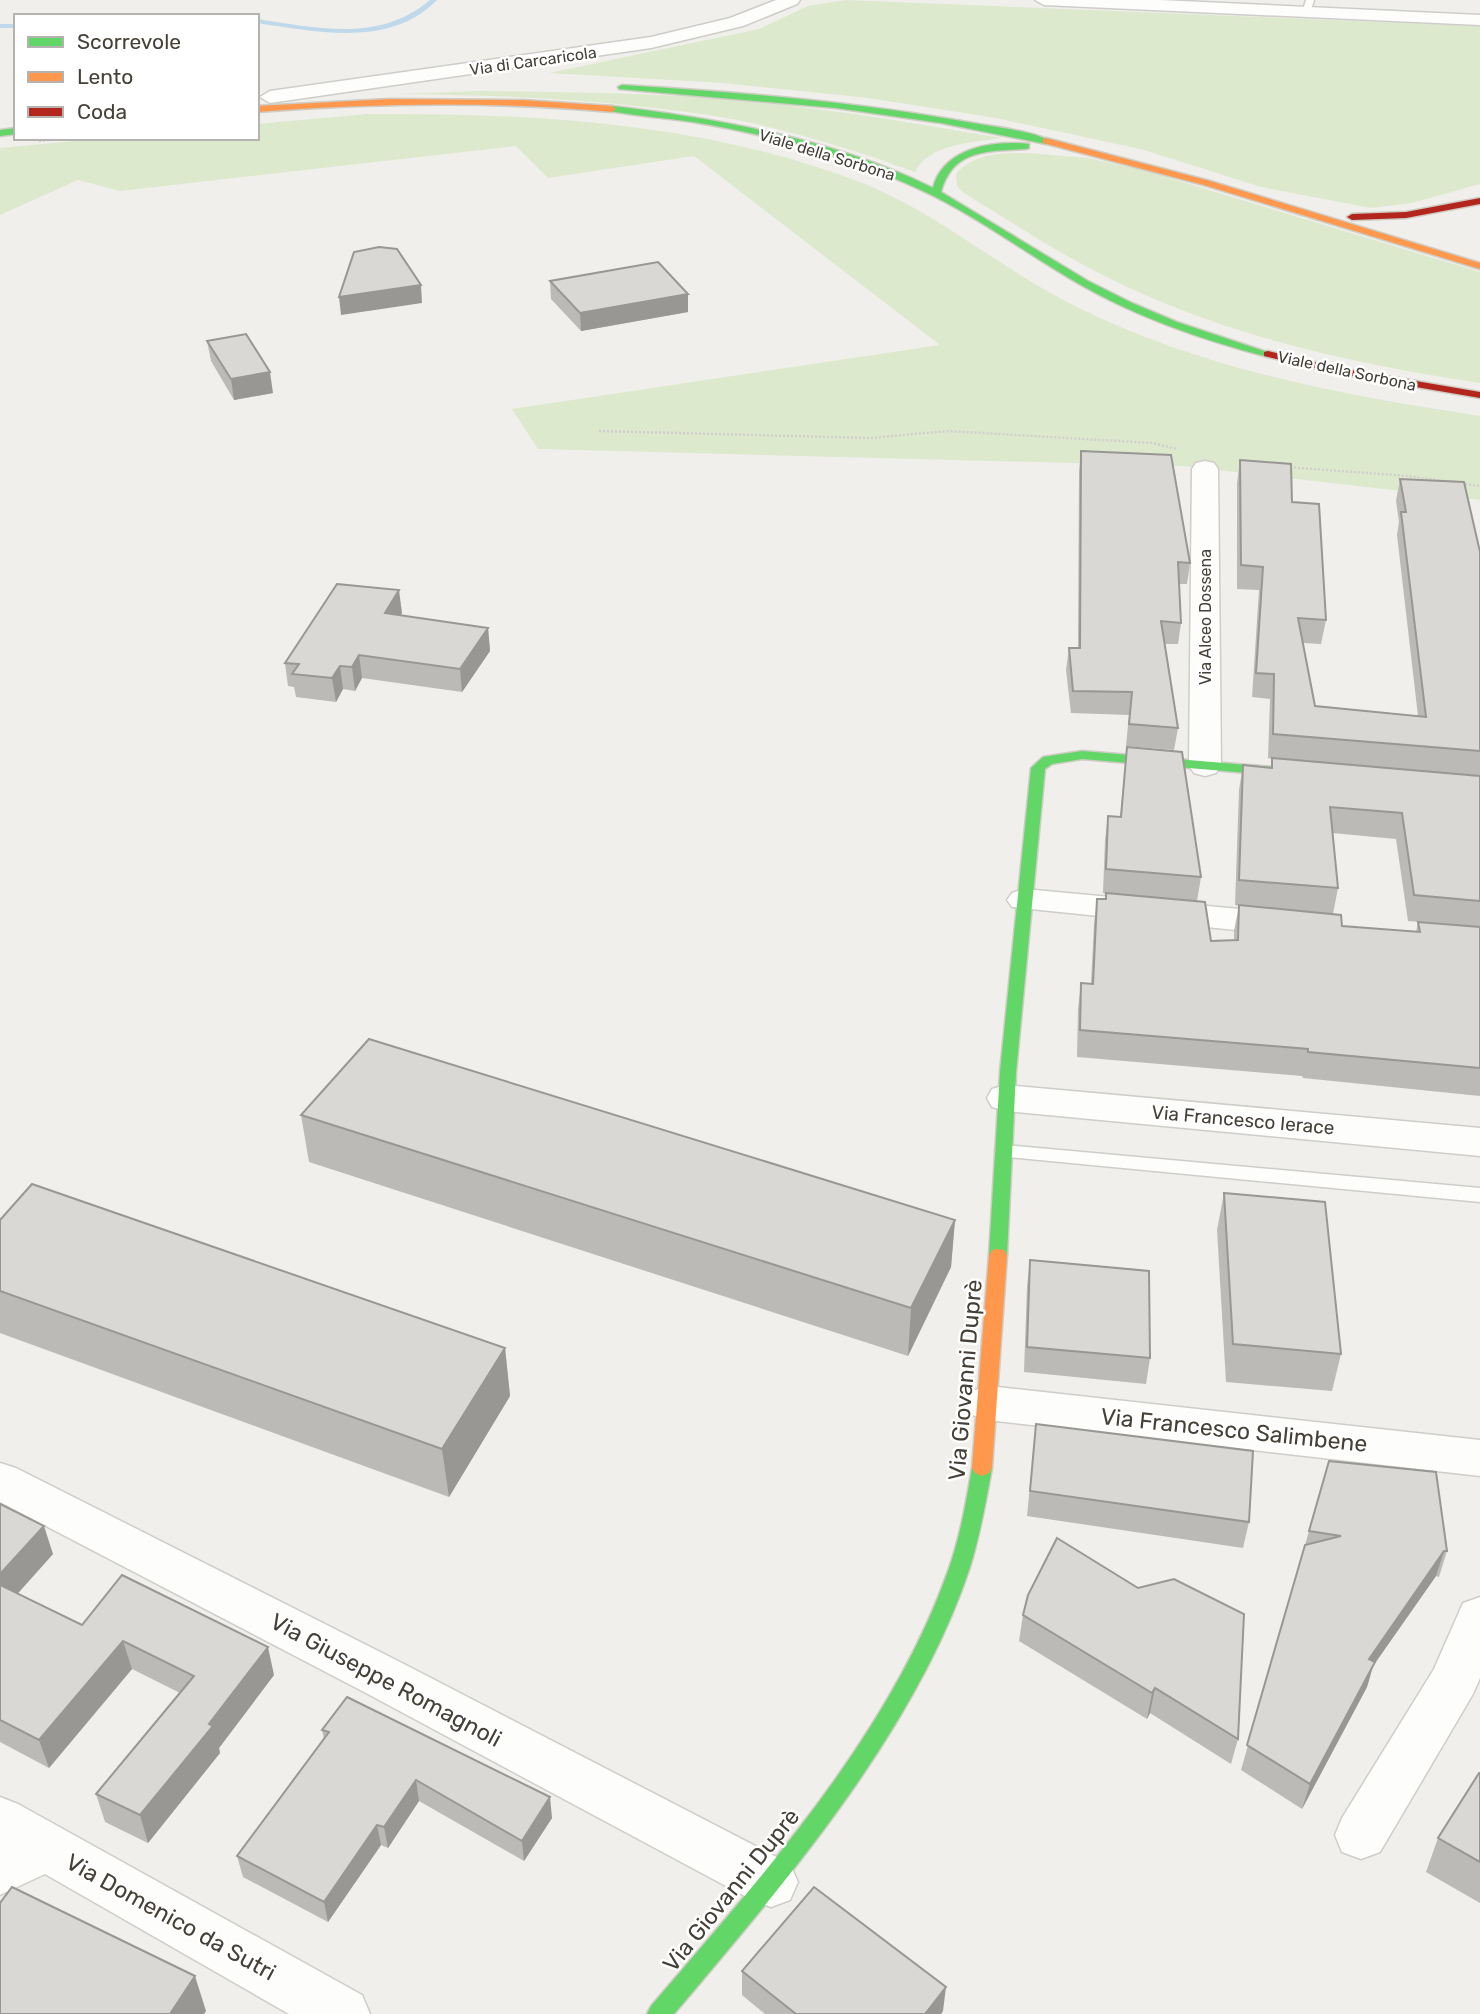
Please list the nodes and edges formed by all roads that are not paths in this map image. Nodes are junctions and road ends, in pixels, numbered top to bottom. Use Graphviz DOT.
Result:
graph roads {
  1 [pos="790,0"];
  2 [pos="1044,0"];
  3 [pos="1180,3"];
  4 [pos="1309,5"];
  5 [pos="1480,20"];
  6 [pos="506,86"];
  7 [pos="605,87"];
  8 [pos="262,101"];
  9 [pos="1104,155"];
  10 [pos="936,193"];
  11 [pos="1480,203"];
  12 [pos="1311,215"];
  13 [pos="1474,264"];
  14 [pos="1480,395"];
  15 [pos="1197,461"];
  16 [pos="1205,766"];
  17 [pos="1315,775"];
  18 [pos="1024,900"];
  19 [pos="1314,926"];
  20 [pos="1006,1098"];
  21 [pos="1480,1142"];
  22 [pos="1004,1151"];
  23 [pos="1480,1195"];
  24 [pos="988,1403"];
  25 [pos="1480,1458"];
  26 [pos="0,1481"];
  27 [pos="1480,1617"];
  28 [pos="0,1821"];
  29 [pos="1361,1835"];
  30 [pos="46,1847"];
  31 [pos="0,1870"];
  32 [pos="771,1882"];
  33 [pos="342,2014"];
  34 [pos="659,2014"];
  1 -- 8 [label="street, Via di Carcaricola"];
  2 -- 3 [label="street"];
  3 -- 4 [label="street"];
  4 -- 5 [label="street"];
  6 -- 8 [label="street"];
  7 -- 9 [label="street, Viale della Sorbona"];
  8 -- 10 [label="street, Viale della Sorbona"];
  9 -- 10 [label="street"];
  9 -- 12 [label="street, Viale della Sorbona"];
  10 -- 14 [label="street, Viale della Sorbona"];
  11 -- 12 [label="street"];
  11 -- 13 [label="street"];
  12 -- 13 [label="street, Viale della Sorbona"];
  15 -- 16 [label="street, Via Alceo Dossena"];
  16 -- 17 [label="street"];
  16 -- 18 [label="street, Via Giovanni Duprè"];
  18 -- 19 [label="street"];
  18 -- 20 [label="street, Via Giovanni Duprè"];
  20 -- 21 [label="street, Via Francesco Ierace"];
  20 -- 22 [label="street, Via Giovanni Duprè"];
  22 -- 23 [label="lane"];
  22 -- 24 [label="street, Via Giovanni Duprè"];
  24 -- 25 [label="street, Via Francesco Salimbene"];
  24 -- 32 [label="street, Via Giovanni Duprè"];
  26 -- 32 [label="street, Via Giuseppe Romagnoli"];
  27 -- 29 [label="street"];
  28 -- 30 [label="street, Via Domenico da Sutri"];
  30 -- 31 [label="street"];
  30 -- 33 [label="street, Via Domenico da Sutri"];
  32 -- 34 [label="street, Via Giovanni Duprè"];
}
